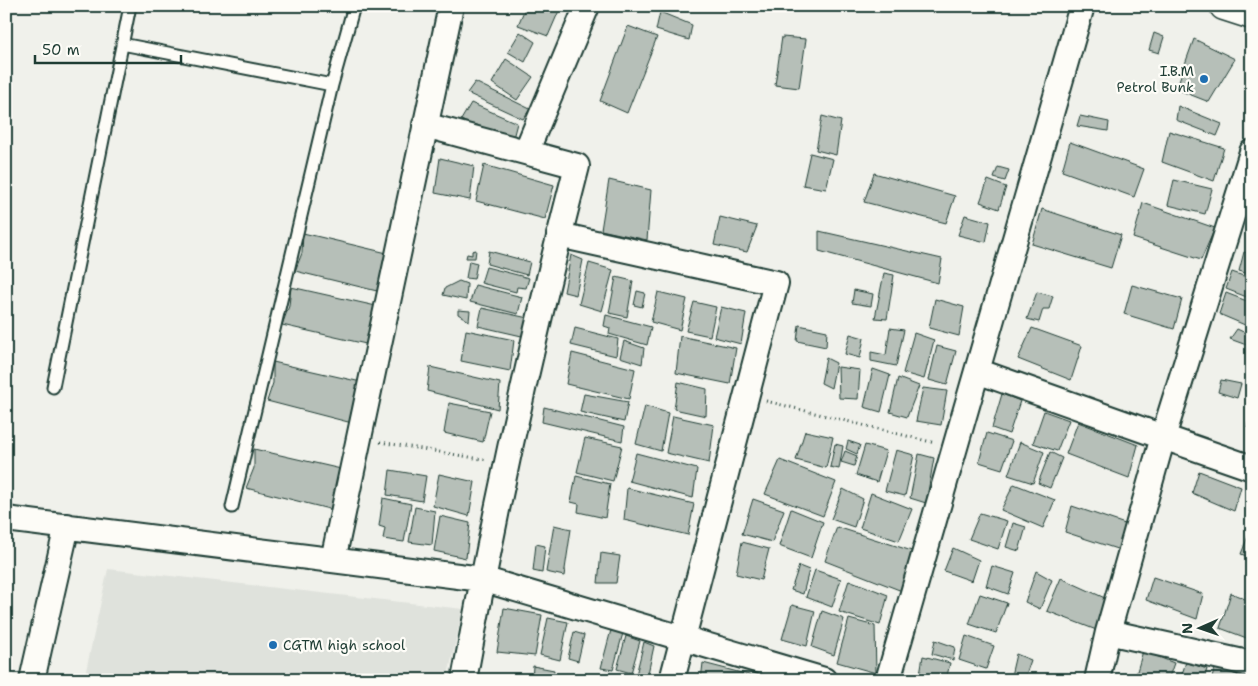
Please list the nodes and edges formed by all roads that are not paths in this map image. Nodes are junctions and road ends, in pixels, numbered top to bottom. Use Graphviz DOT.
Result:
graph roads {
  1 [pos="130,6"];
  2 [pos="354,6"];
  3 [pos="451,6"];
  4 [pos="587,6"];
  5 [pos="1082,6"];
  6 [pos="1224,6"];
  7 [pos="1252,14"];
  8 [pos="122,44"];
  9 [pos="332,85"];
  10 [pos="426,125"];
  11 [pos="526,152"];
  12 [pos="1252,152"];
  13 [pos="559,235"];
  14 [pos="977,371"];
  15 [pos="53,387"];
  16 [pos="1163,437"];
  17 [pos="1252,468"];
  18 [pos="232,507"];
  19 [pos="6,519"];
  20 [pos="67,526"];
  21 [pos="333,560"];
  22 [pos="482,579"];
  23 [pos="1108,632"];
  24 [pos="682,638"];
  25 [pos="1252,664"];
  26 [pos="32,680"];
  27 [pos="464,680"];
  28 [pos="672,680"];
  29 [pos="824,680"];
  30 [pos="888,680"];
  31 [pos="1097,680"];
  1 -- 8 [label="lane"];
  2 -- 9 [label="lane"];
  3 -- 10 [label="street"];
  4 -- 11 [label="street"];
  5 -- 14 [label="street"];
  6 -- 7 [label="main road"];
  8 -- 9 [label="lane"];
  8 -- 15 [label="lane"];
  9 -- 18 [label="lane"];
  10 -- 11 [label="street"];
  10 -- 21 [label="street"];
  11 -- 13 [label="street"];
  12 -- 16 [label="street"];
  13 -- 22 [label="street"];
  13 -- 24 [label="street"];
  14 -- 16 [label="street"];
  14 -- 30 [label="street"];
  16 -- 17 [label="street"];
  16 -- 23 [label="street"];
  19 -- 20 [label="street"];
  20 -- 21 [label="street"];
  20 -- 26 [label="street"];
  21 -- 22 [label="street"];
  22 -- 24 [label="street"];
  22 -- 27 [label="street"];
  23 -- 25 [label="street"];
  23 -- 31 [label="street"];
  24 -- 28 [label="street"];
  24 -- 29 [label="street"];
}
